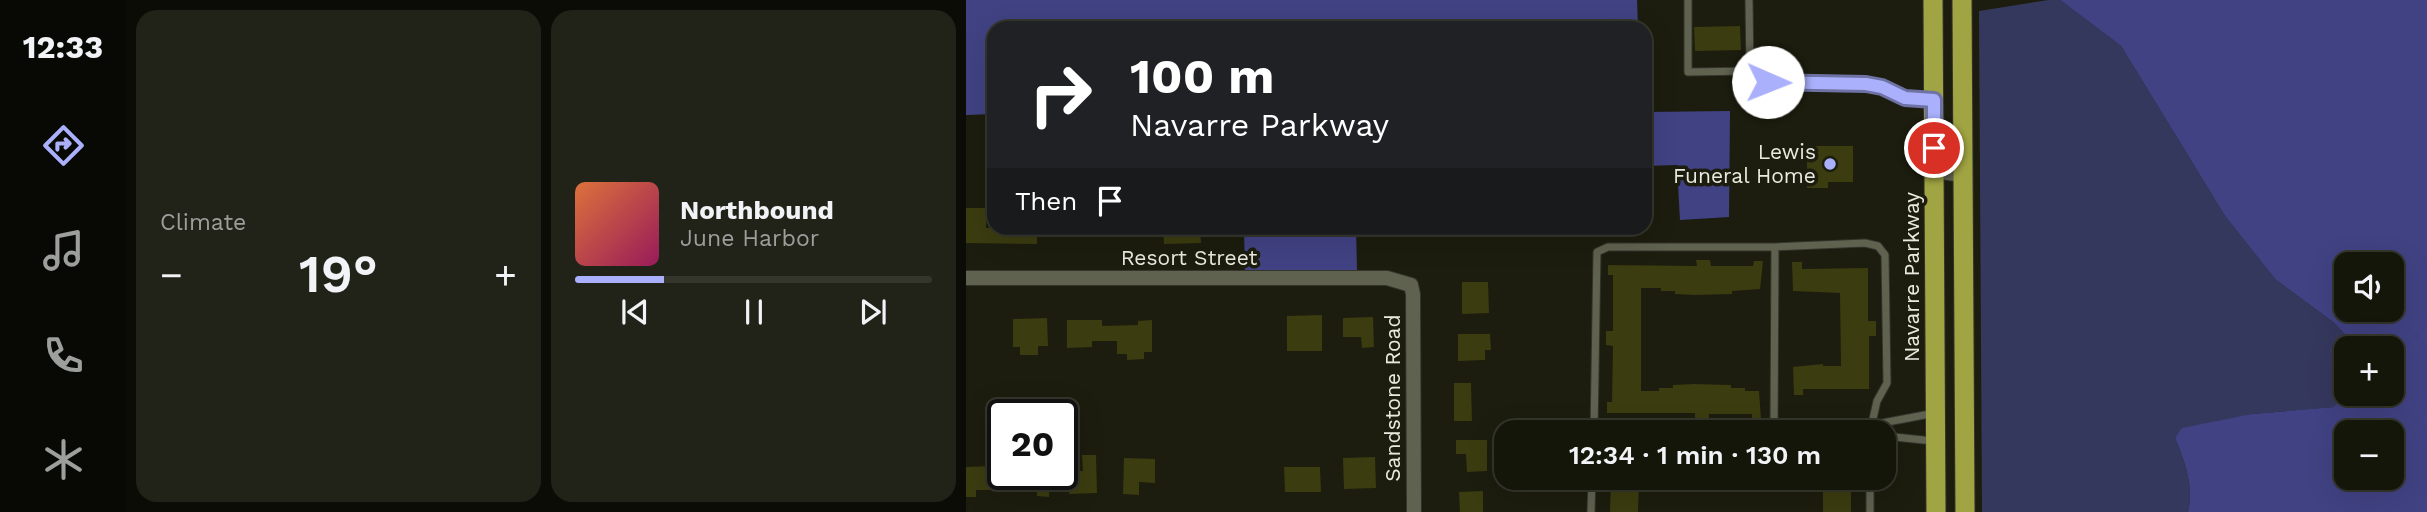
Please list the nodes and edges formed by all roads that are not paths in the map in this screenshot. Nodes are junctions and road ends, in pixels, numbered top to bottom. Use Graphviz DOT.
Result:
graph roads {
  1 [pos="1688,0"];
  2 [pos="1748,0"];
  3 [pos="1933,0"];
  4 [pos="1962,0"];
  5 [pos="1750,71"];
  6 [pos="1934,100"];
  7 [pos="1934,172"];
  8 [pos="1963,175"];
  9 [pos="1775,247"];
  10 [pos="966,278"];
  11 [pos="1411,285"];
  12 [pos="1936,412"];
  13 [pos="1594,420"];
  14 [pos="1774,420"];
  15 [pos="1873,420"];
  16 [pos="1896,420"];
  17 [pos="1896,437"];
  18 [pos="1935,441"];
  19 [pos="1592,490"];
  20 [pos="1870,490"];
  21 [pos="1414,512"];
  22 [pos="1591,512"];
  23 [pos="1870,512"];
  24 [pos="1936,512"];
  25 [pos="1965,512"];
  1 -- 5 [label="lane"];
  2 -- 5 [label="lane"];
  3 -- 6 [label="highway, Navarre Parkway"];
  4 -- 8 [label="highway"];
  5 -- 6 [label="lane"];
  6 -- 7 [label="highway, Navarre Parkway"];
  7 -- 8 [label="street"];
  7 -- 12 [label="highway, Navarre Parkway"];
  8 -- 25 [label="highway"];
  9 -- 13 [label="lane"];
  9 -- 14 [label="lane"];
  9 -- 15 [label="lane"];
  10 -- 11 [label="street, Resort Street"];
  11 -- 21 [label="street, Sandstone Road"];
  12 -- 16 [label="lane"];
  12 -- 18 [label="highway, Navarre Parkway"];
  17 -- 18 [label="lane"];
  18 -- 24 [label="highway, Navarre Parkway"];
  19 -- 22 [label="lane"];
  20 -- 23 [label="lane"];
}
